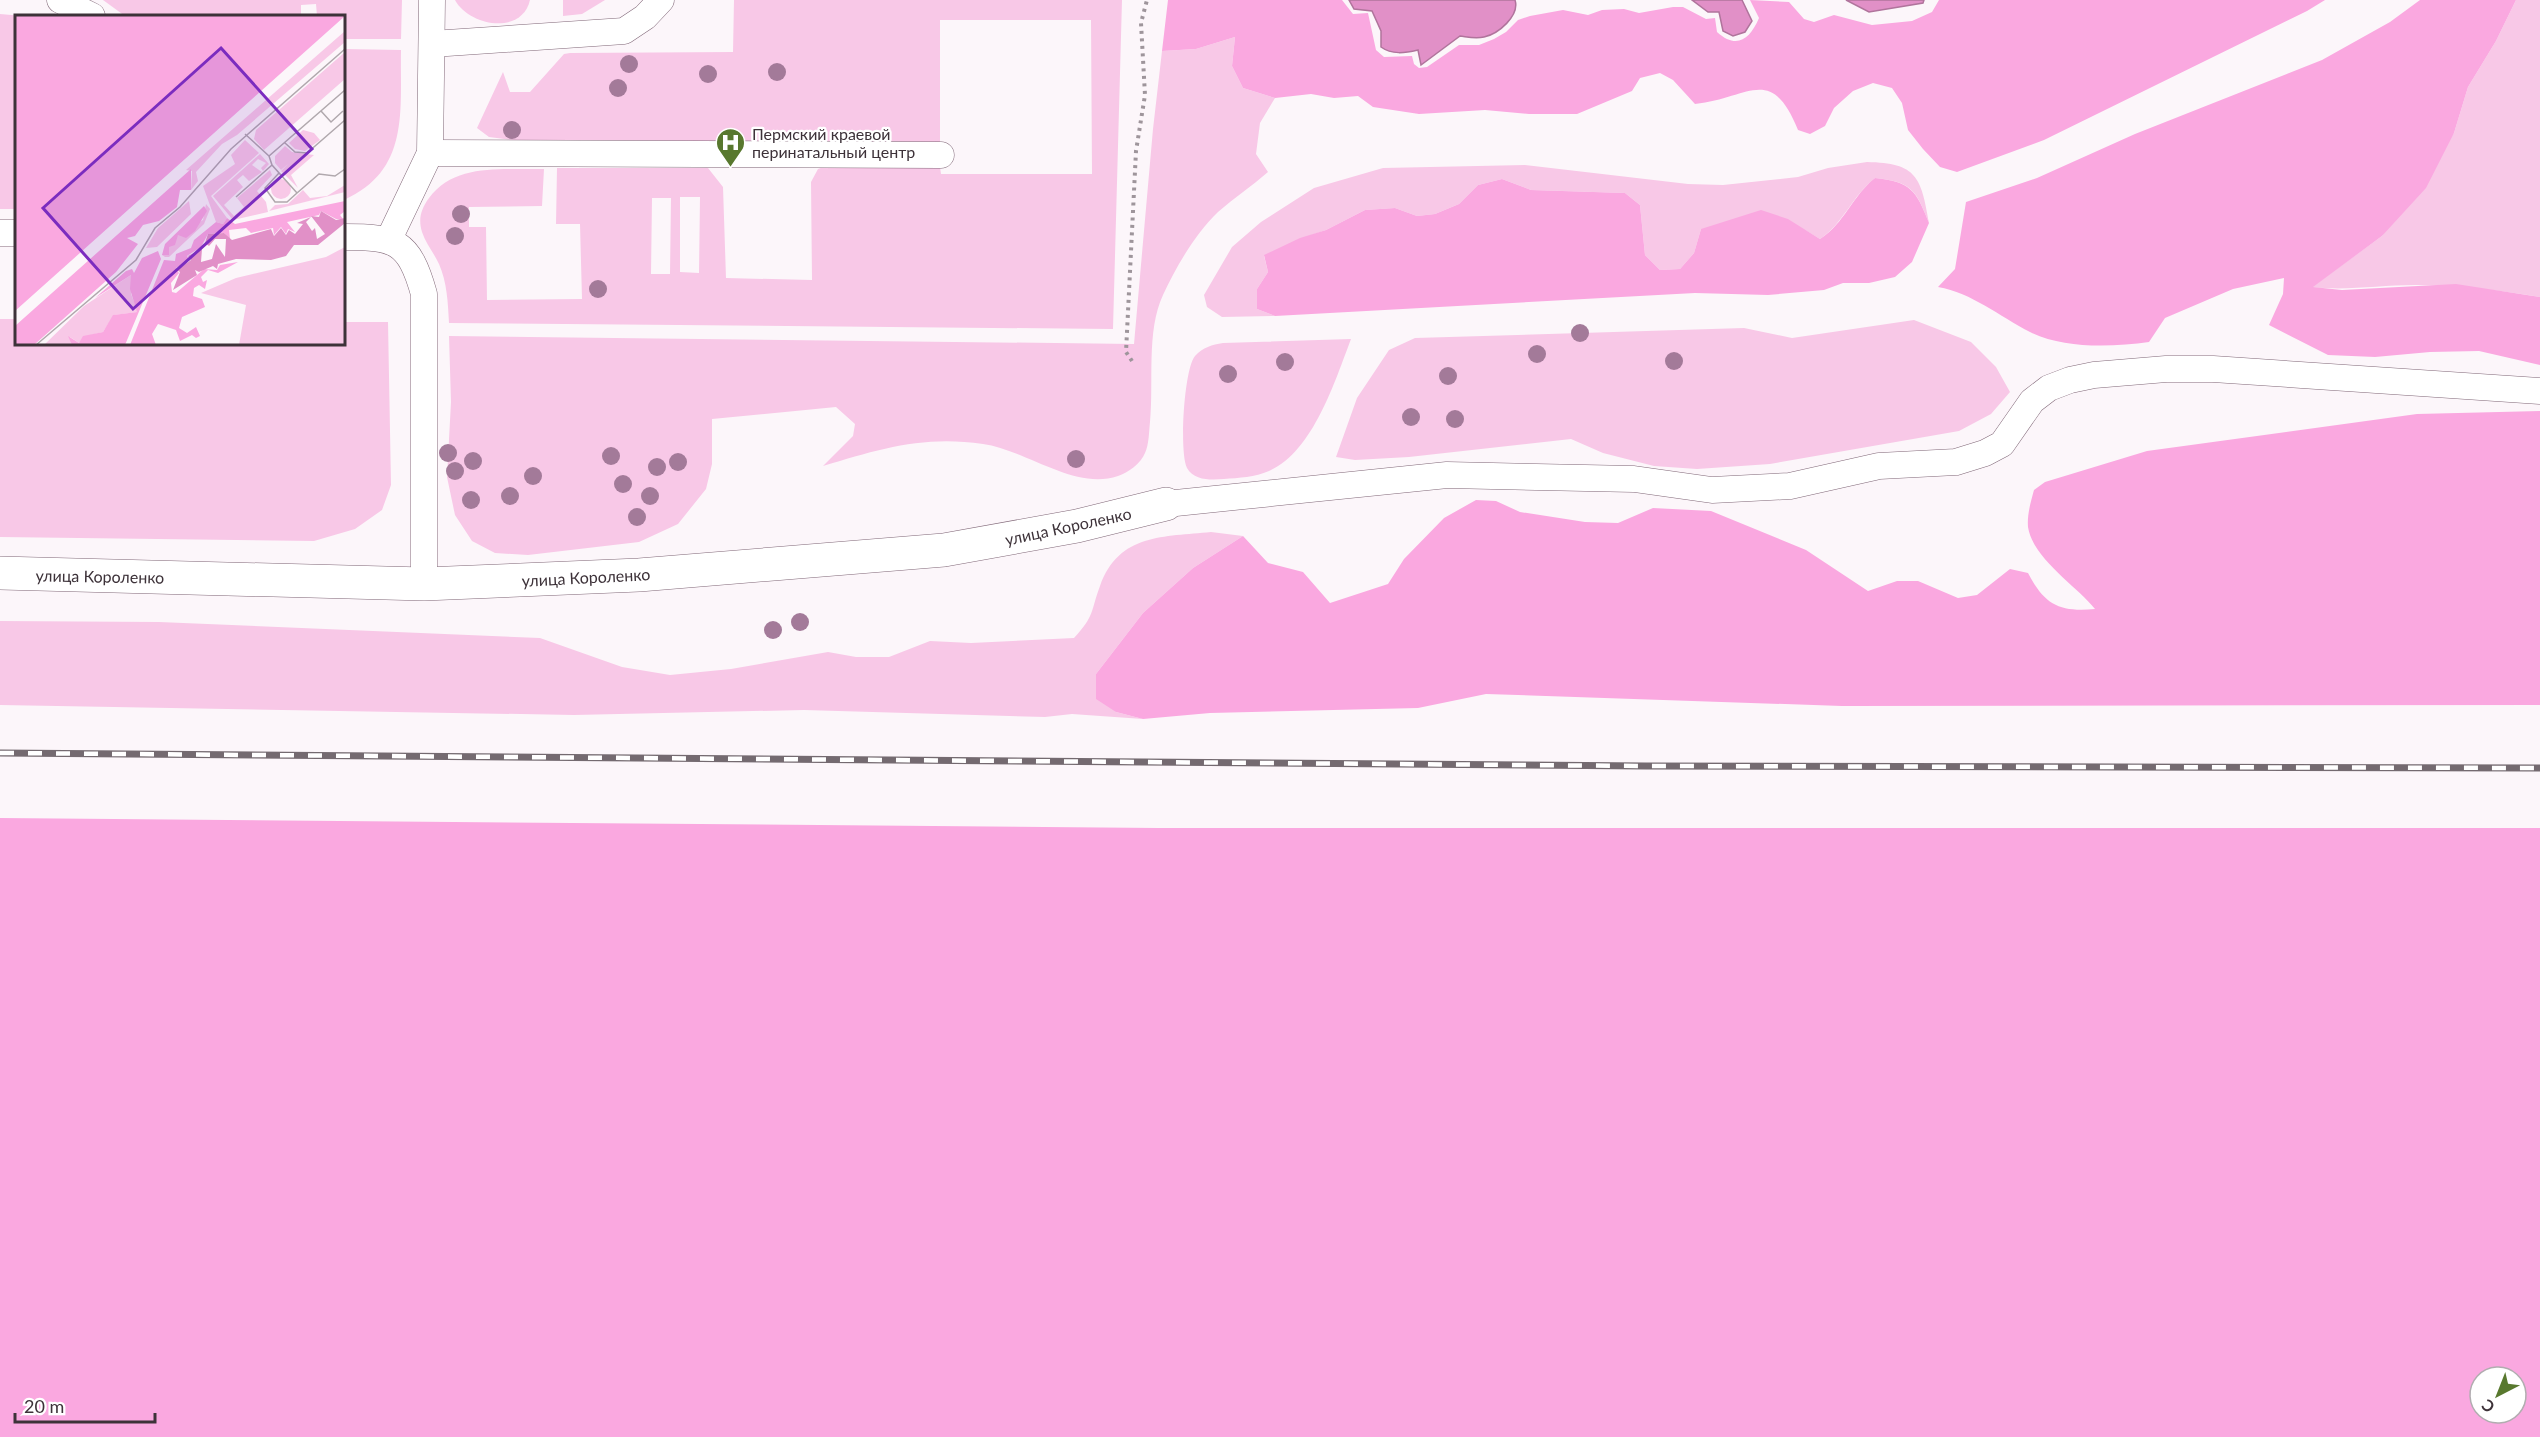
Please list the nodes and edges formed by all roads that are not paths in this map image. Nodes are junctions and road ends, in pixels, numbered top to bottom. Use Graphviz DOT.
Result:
graph roads {
  1 [pos="60,0"];
  2 [pos="432,0"];
  3 [pos="661,0"];
  4 [pos="90,15"];
  5 [pos="432,44"];
  6 [pos="430,153"];
  7 [pos="941,155"];
  8 [pos="345,237"];
  9 [pos="389,239"];
  10 [pos="2540,392"];
  11 [pos="1166,504"];
  12 [pos="0,573"];
  13 [pos="424,584"];
  1 -- 4 [label="lane"];
  2 -- 5 [label="lane"];
  3 -- 5 [label="lane"];
  5 -- 6 [label="lane"];
  6 -- 7 [label="lane"];
  6 -- 9 [label="lane"];
  8 -- 9 [label="lane"];
  9 -- 13 [label="lane"];
  10 -- 11 [label="lane"];
  11 -- 13 [label="street, улица Короленко"];
  12 -- 13 [label="street, улица Короленко"];
}
